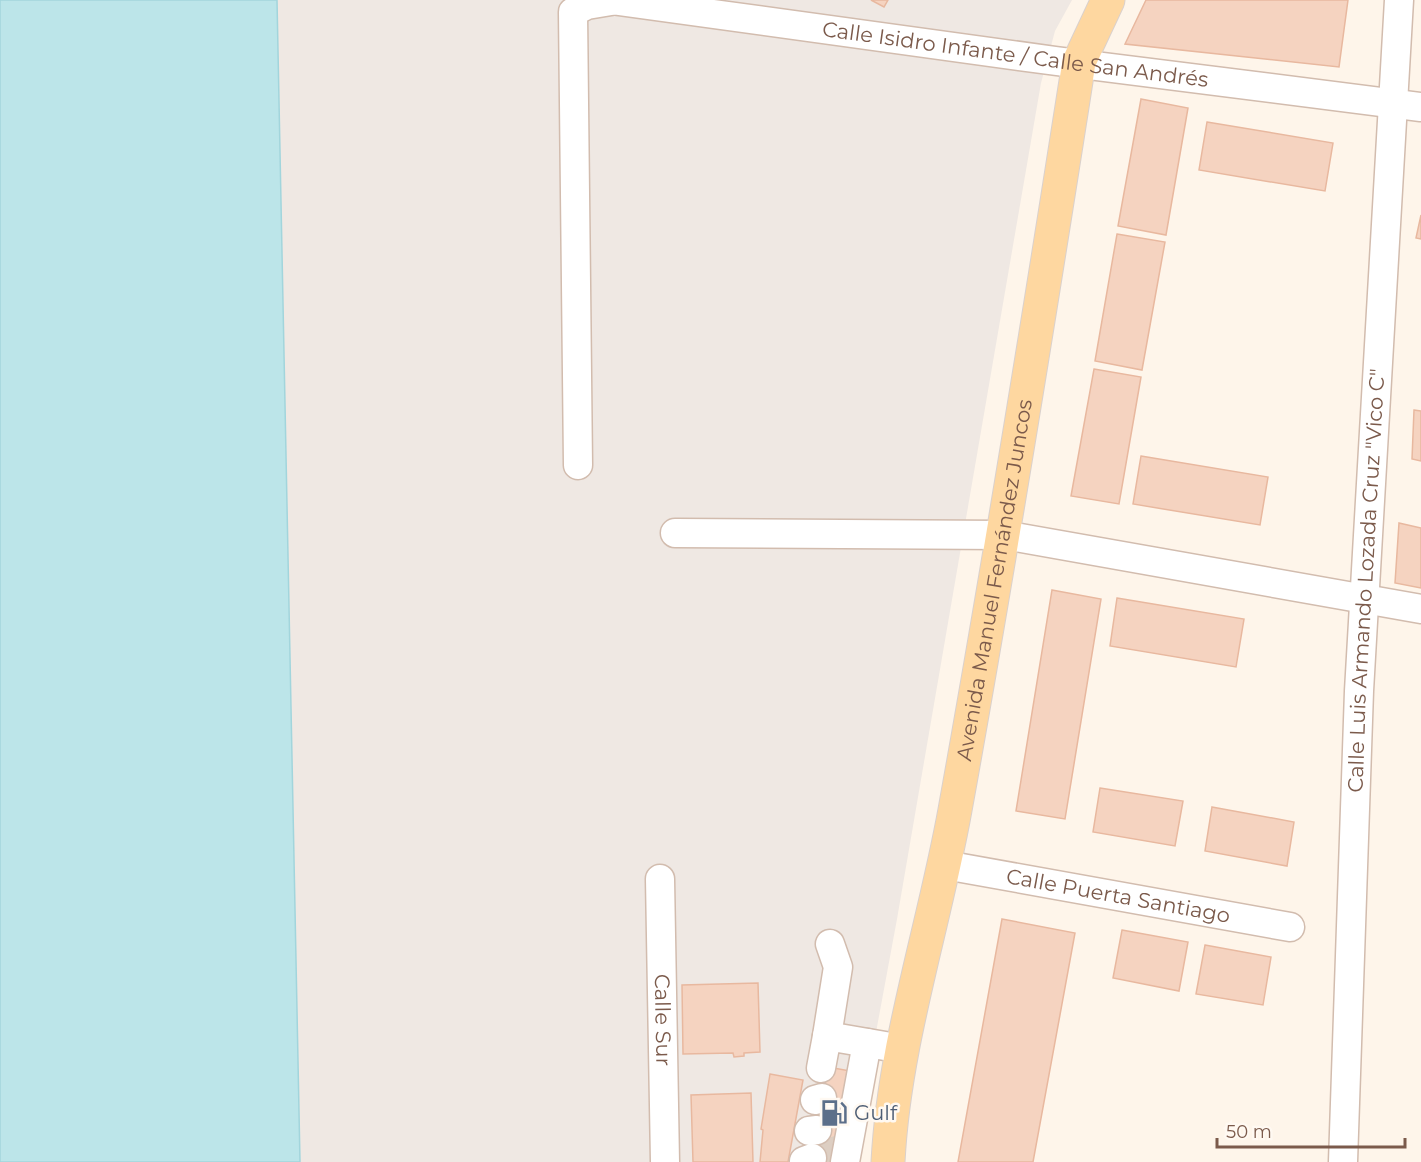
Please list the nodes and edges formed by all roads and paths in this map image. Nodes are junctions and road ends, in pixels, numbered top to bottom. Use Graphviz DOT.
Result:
graph roads {
  1 [pos="611,0"];
  2 [pos="1108,0"];
  3 [pos="1399,0"];
  4 [pos="1080,62"];
  5 [pos="1407,105"];
  6 [pos="578,465"];
  7 [pos="675,532"];
  8 [pos="1004,535"];
  9 [pos="1364,599"];
  10 [pos="1421,609"];
  11 [pos="945,865"];
  12 [pos="660,879"];
  13 [pos="1290,927"];
  14 [pos="830,944"];
  15 [pos="826,1036"];
  16 [pos="867,1043"];
  17 [pos="903,1048"];
  18 [pos="821,1068"];
  19 [pos="847,1140"];
  20 [pos="889,1151"];
  21 [pos="665,1162"];
  22 [pos="1343,1162"];
  1 -- 4 [label="street, Calle Isidro Infante / Calle San Andrés"];
  1 -- 6 [label="street"];
  2 -- 4 [label="main road, Avenida Manuel Fernández Juncos"];
  3 -- 5 [label="street, Calle Luis Armando Lozada Cruz \"Vico C\""];
  4 -- 5 [label="street, Calle Isidro Infante / Calle San Andrés"];
  4 -- 8 [label="main road, Avenida Manuel Fernández Juncos"];
  5 -- 9 [label="street, Calle Luis Armando Lozada Cruz \"Vico C\""];
  7 -- 8 [label="street"];
  8 -- 9 [label="street"];
  8 -- 11 [label="main road, Avenida Manuel Fernández Juncos"];
  9 -- 10 [label="street"];
  9 -- 22 [label="street, Calle Luis Armando Lozada Cruz \"Vico C\""];
  11 -- 13 [label="street, Calle Puerta Santiago"];
  11 -- 17 [label="main road, Avenida Manuel Fernández Juncos"];
  12 -- 21 [label="street, Calle Sur"];
  14 -- 15 [label="street"];
  15 -- 16 [label="street"];
  15 -- 18 [label="street"];
  16 -- 17 [label="street"];
  16 -- 19 [label="street"];
  17 -- 20 [label="main road, Avenida Manuel Fernández Juncos"];
  19 -- 20 [label="street"];
}
